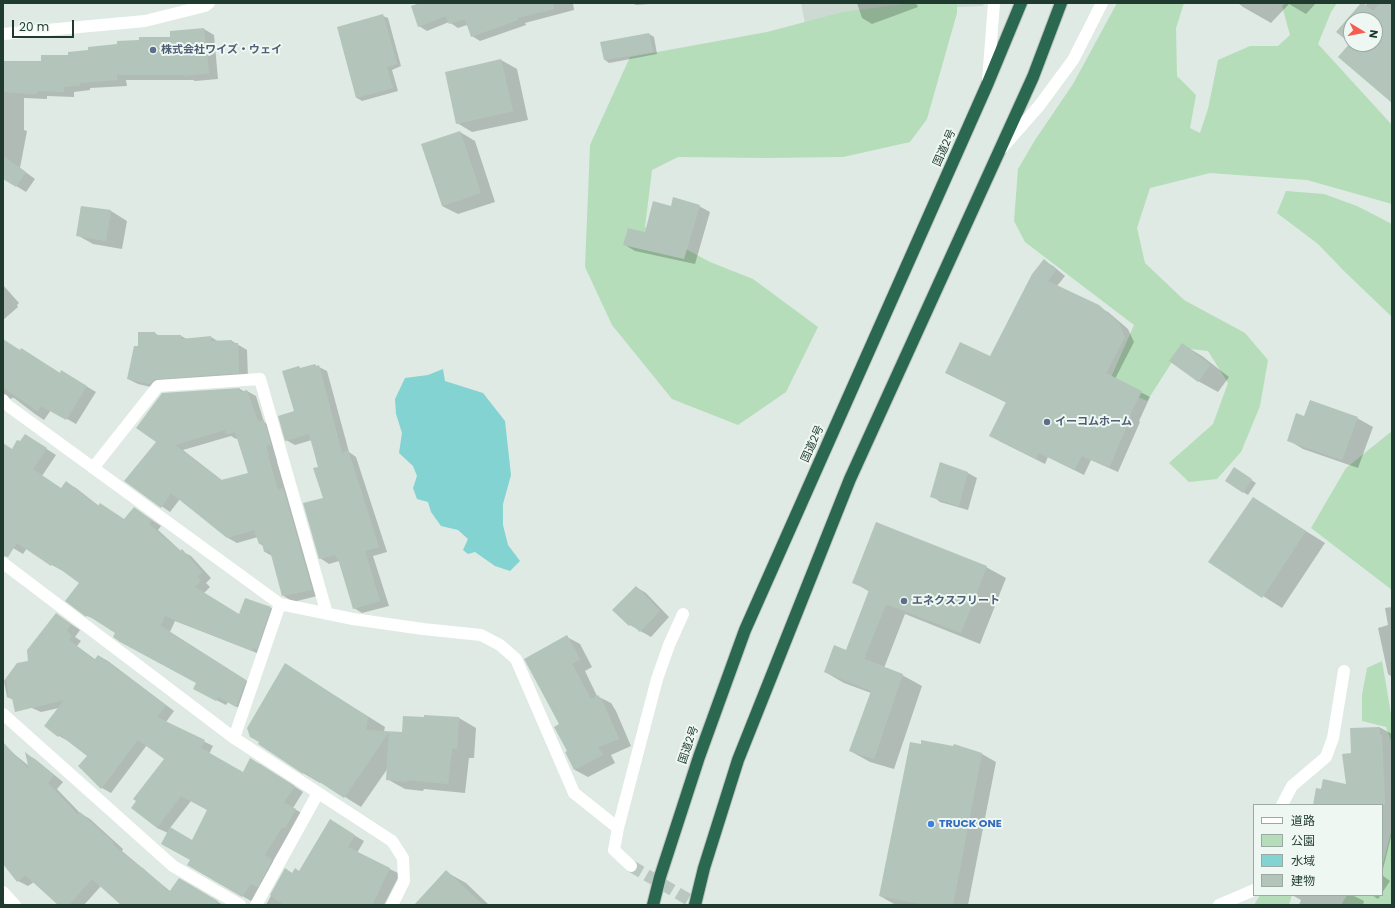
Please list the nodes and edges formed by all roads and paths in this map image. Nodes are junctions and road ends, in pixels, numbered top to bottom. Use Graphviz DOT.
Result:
graph roads {
  1 [pos="209,3"];
  2 [pos="994,3"];
  3 [pos="1021,3"];
  4 [pos="1061,3"];
  5 [pos="1102,3"];
  6 [pos="3,34"];
  7 [pos="987,85"];
  8 [pos="998,152"];
  9 [pos="4,405"];
  10 [pos="93,468"];
  11 [pos="3,563"];
  12 [pos="280,604"];
  13 [pos="327,614"];
  14 [pos="683,614"];
  15 [pos="1344,671"];
  16 [pos="3,714"];
  17 [pos="234,738"];
  18 [pos="318,793"];
  19 [pos="1283,804"];
  20 [pos="618,828"];
  21 [pos="632,866"];
  22 [pos="1253,890"];
  23 [pos="3,892"];
  24 [pos="15,905"];
  25 [pos="240,905"];
  26 [pos="256,905"];
  27 [pos="392,905"];
  28 [pos="653,905"];
  29 [pos="695,905"];
  30 [pos="1219,905"];
  1 -- 6 [label="street"];
  2 -- 7 [label="street"];
  3 -- 7 [label="highway, 国道2号"];
  4 -- 8 [label="highway"];
  5 -- 8 [label="street"];
  7 -- 28 [label="highway, 国道2号"];
  8 -- 29 [label="highway"];
  9 -- 10 [label="street"];
  10 -- 12 [label="street"];
  10 -- 13 [label="street"];
  11 -- 17 [label="street"];
  12 -- 13 [label="street"];
  12 -- 17 [label="street"];
  13 -- 20 [label="street"];
  14 -- 20 [label="street"];
  15 -- 19 [label="street"];
  16 -- 25 [label="street"];
  17 -- 18 [label="street"];
  18 -- 26 [label="street"];
  18 -- 27 [label="street"];
  20 -- 21 [label="street"];
  22 -- 30 [label="street"];
  23 -- 24 [label="street"];
}
